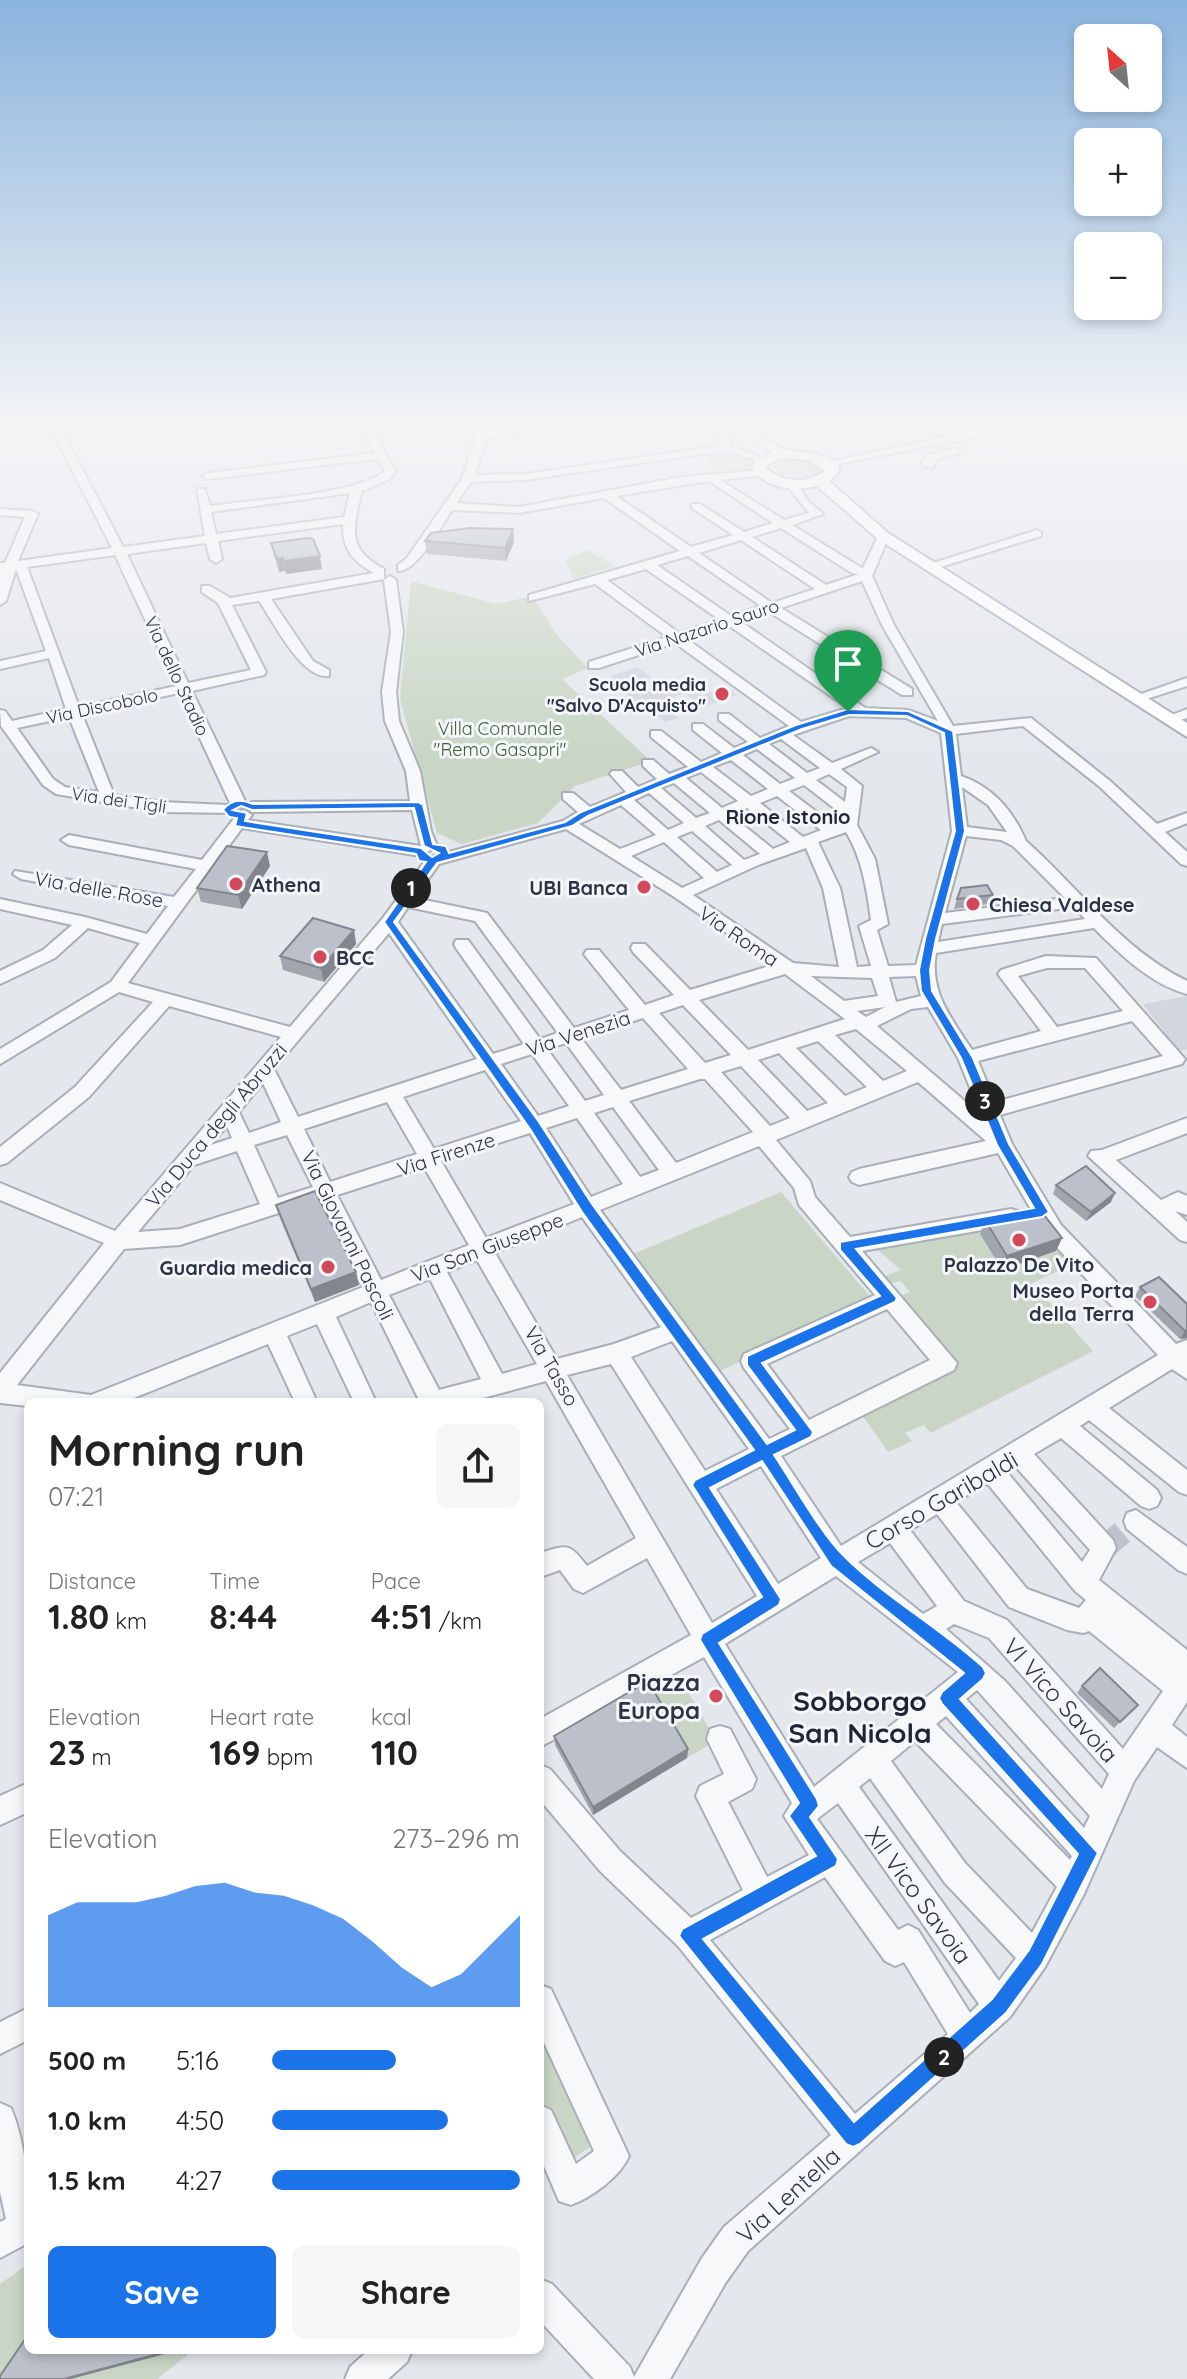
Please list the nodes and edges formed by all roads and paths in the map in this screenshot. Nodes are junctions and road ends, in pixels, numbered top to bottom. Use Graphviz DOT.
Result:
graph roads {
  1 [pos="25,532"];
  2 [pos="110,532"];
  3 [pos="209,532"];
  4 [pos="261,532"];
  5 [pos="350,532"];
  6 [pos="430,532"];
  7 [pos="661,532"];
  8 [pos="737,532"];
  9 [pos="752,532"];
  10 [pos="793,532"];
  11 [pos="878,532"];
  12 [pos="1037,534"];
  13 [pos="742,535"];
  14 [pos="883,536"];
  15 [pos="210,539"];
  16 [pos="689,551"];
  17 [pos="120,552"];
  18 [pos="216,559"];
  19 [pos="647,564"];
  20 [pos="930,566"];
  21 [pos="10,567"];
  22 [pos="866,574"];
  23 [pos="383,576"];
  24 [pos="597,579"];
  25 [pos="206,589"];
  26 [pos="824,589"];
  27 [pos="262,595"];
  28 [pos="533,598"];
  29 [pos="0,601"];
  30 [pos="224,602"];
  31 [pos="770,607"];
  32 [pos="729,620"];
  33 [pos="678,637"];
  34 [pos="55,653"];
  35 [pos="0,665"];
  36 [pos="594,665"];
  37 [pos="324,673"];
  38 [pos="1187,682"];
  39 [pos="183,689"];
  40 [pos="1137,698"];
  41 [pos="853,710"];
  42 [pos="74,712"];
  43 [pos="1187,713"];
  44 [pos="724,717"];
  45 [pos="1169,719"];
  46 [pos="4,720"];
  47 [pos="698,727"];
  48 [pos="799,727"];
  49 [pos="948,731"];
  50 [pos="1187,731"];
  51 [pos="656,734"];
  52 [pos="783,734"];
  53 [pos="759,744"];
  54 [pos="871,752"];
  55 [pos="733,754"];
  56 [pos="648,763"];
  57 [pos="700,766"];
  58 [pos="831,769"];
  59 [pos="617,774"];
  60 [pos="952,778"];
  61 [pos="671,779"];
  62 [pos="805,780"];
  63 [pos="651,787"];
  64 [pos="779,790"];
  65 [pos="568,796"];
  66 [pos="629,796"];
  67 [pos="108,799"];
  68 [pos="749,802"];
  69 [pos="418,805"];
  70 [pos="240,812"];
  71 [pos="588,813"];
  72 [pos="721,813"];
  73 [pos="1187,818"];
  74 [pos="850,820"];
  75 [pos="568,824"];
  76 [pos="694,824"];
  77 [pos="1155,830"];
  78 [pos="960,831"];
  79 [pos="833,832"];
  80 [pos="666,836"];
  81 [pos="69,840"];
  82 [pos="806,842"];
  83 [pos="1019,843"];
  84 [pos="431,854"];
  85 [pos="620,855"];
  86 [pos="771,855"];
  87 [pos="1187,861"];
  88 [pos="208,866"];
  89 [pos="742,866"];
  90 [pos="21,874"];
  91 [pos="715,879"];
  92 [pos="680,895"];
  93 [pos="403,901"];
  94 [pos="1078,901"];
  95 [pos="178,903"];
  96 [pos="0,904"];
  97 [pos="936,920"];
  98 [pos="85,922"];
  99 [pos="389,922"];
  100 [pos="1099,922"];
  101 [pos="151,941"];
  102 [pos="462,944"];
  103 [pos="639,948"];
  104 [pos="928,949"];
  105 [pos="593,954"];
  106 [pos="1135,959"];
  107 [pos="1090,962"];
  108 [pos="787,968"];
  109 [pos="880,970"];
  110 [pos="924,970"];
  111 [pos="849,973"];
  112 [pos="0,978"];
  113 [pos="117,986"];
  114 [pos="1187,988"];
  115 [pos="688,997"];
  116 [pos="166,999"];
  117 [pos="932,1000"];
  118 [pos="892,1005"];
  119 [pos="841,1007"];
  120 [pos="644,1012"];
  121 [pos="1134,1014"];
  122 [pos="862,1023"];
  123 [pos="292,1034"];
  124 [pos="822,1034"];
  125 [pos="1053,1034"];
  126 [pos="568,1035"];
  127 [pos="536,1046"];
  128 [pos="783,1046"];
  129 [pos="0,1058"];
  130 [pos="967,1058"];
  131 [pos="746,1059"];
  132 [pos="488,1062"];
  133 [pos="264,1067"];
  134 [pos="706,1072"];
  135 [pos="919,1074"];
  136 [pos="881,1090"];
  137 [pos="392,1094"];
  138 [pos="617,1100"];
  139 [pos="843,1106"];
  140 [pos="229,1110"];
  141 [pos="582,1111"];
  142 [pos="989,1111"];
  143 [pos="805,1121"];
  144 [pos="1187,1125"];
  145 [pos="294,1126"];
  146 [pos="535,1126"];
  147 [pos="766,1137"];
  148 [pos="243,1142"];
  149 [pos="1003,1145"];
  150 [pos="0,1158"];
  151 [pos="430,1159"];
  152 [pos="187,1160"];
  153 [pos="672,1172"];
  154 [pos="859,1177"];
  155 [pos="638,1189"];
  156 [pos="0,1191"];
  157 [pos="327,1192"];
  158 [pos="1187,1207"];
  159 [pos="587,1208"];
  160 [pos="273,1209"];
  161 [pos="1160,1210"];
  162 [pos="1042,1212"];
  163 [pos="1187,1234"];
  164 [pos="120,1241"];
  165 [pos="845,1246"];
  166 [pos="483,1249"];
  167 [pos="435,1268"];
  168 [pos="375,1291"];
  169 [pos="890,1298"];
  170 [pos="322,1311"];
  171 [pos="677,1330"];
  172 [pos="274,1332"];
  173 [pos="616,1353"];
  174 [pos="1182,1359"];
  175 [pos="554,1370"];
  176 [pos="496,1385"];
  177 [pos="0,1391"];
  178 [pos="53,1398"];
  179 [pos="109,1398"];
  180 [pos="304,1398"];
  181 [pos="363,1398"];
  182 [pos="430,1398"];
  183 [pos="447,1398"];
  184 [pos="1091,1408"];
  185 [pos="1063,1426"];
  186 [pos="805,1432"];
  187 [pos="764,1453"];
  188 [pos="1019,1454"];
  189 [pos="991,1471"];
  190 [pos="1187,1484"];
  191 [pos="700,1485"];
  192 [pos="1149,1498"];
  193 [pos="941,1501"];
  194 [pos="1136,1521"];
  195 [pos="893,1527"];
  196 [pos="652,1542"];
  197 [pos="837,1561"];
  198 [pos="1187,1562"];
  199 [pos="544,1564"];
  200 [pos="773,1599"];
  201 [pos="1093,1599"];
  202 [pos="955,1610"];
  203 [pos="922,1629"];
  204 [pos="708,1640"];
  205 [pos="977,1673"];
  206 [pos="1185,1678"];
  207 [pos="948,1698"];
  208 [pos="917,1724"];
  209 [pos="1153,1727"];
  210 [pos="544,1732"];
  211 [pos="720,1739"];
  212 [pos="1187,1754"];
  213 [pos="873,1759"];
  214 [pos="1124,1771"];
  215 [pos="840,1783"];
  216 [pos="544,1784"];
  217 [pos="24,1799"];
  218 [pos="810,1806"];
  219 [pos="0,1811"];
  220 [pos="1105,1813"];
  221 [pos="1088,1853"];
  222 [pos="829,1859"];
  223 [pos="1074,1884"];
  224 [pos="762,1897"];
  225 [pos="688,1936"];
  226 [pos="1035,1957"];
  227 [pos="999,2006"];
  228 [pos="544,2009"];
  229 [pos="24,2025"];
  230 [pos="967,2037"];
  231 [pos="0,2039"];
  232 [pos="0,2119"];
  233 [pos="544,2130"];
  234 [pos="853,2137"];
  235 [pos="17,2230"];
  236 [pos="544,2301"];
  237 [pos="609,2375"];
  238 [pos="651,2379"];
  1 -- 21 [label="street"];
  2 -- 17 [label="street, Via dello Stadio"];
  3 -- 15 [label="street"];
  4 -- 15 [label="street"];
  5 -- 23 [label="street"];
  6 -- 23 [label="street"];
  7 -- 16 [label="street"];
  8 -- 13 [label="street"];
  9 -- 13 [label="street"];
  10 -- 22 [label="street"];
  11 -- 14 [label="main road"];
  12 -- 20 [label="street"];
  13 -- 16 [label="street"];
  13 -- 26 [label="street"];
  14 -- 20 [label="main road"];
  14 -- 22 [label="street"];
  15 -- 17 [label="street"];
  15 -- 18 [label="street"];
  16 -- 19 [label="street"];
  16 -- 31 [label="street"];
  17 -- 21 [label="street"];
  17 -- 39 [label="street, Via dello Stadio"];
  19 -- 24 [label="street"];
  19 -- 32 [label="street"];
  20 -- 40 [label="main road"];
  21 -- 29 [label="street"];
  21 -- 34 [label="street"];
  22 -- 26 [label="street, Via Nazario Sauro"];
  22 -- 49 [label="street"];
  23 -- 27 [label="street"];
  23 -- 69 [label="street"];
  24 -- 28 [label="street"];
  24 -- 33 [label="street"];
  25 -- 30 [label="street"];
  26 -- 31 [label="street, Via Nazario Sauro"];
  27 -- 30 [label="street"];
  27 -- 37 [label="street"];
  30 -- 39 [label="street, Via Discobolo"];
  31 -- 32 [label="street, Via Nazario Sauro"];
  31 -- 41 [label="street"];
  32 -- 33 [label="street, Via Nazario Sauro"];
  32 -- 41 [label="street"];
  33 -- 36 [label="street, Via Nazario Sauro"];
  33 -- 48 [label="street"];
  34 -- 35 [label="street"];
  34 -- 42 [label="street"];
  38 -- 40 [label="street"];
  39 -- 42 [label="street, Via Discobolo"];
  39 -- 70 [label="street, Via dello Stadio"];
  40 -- 45 [label="main road"];
  41 -- 48 [label="street"];
  41 -- 49 [label="street"];
  42 -- 46 [label="street, Via Discobolo"];
  42 -- 67 [label="street"];
  43 -- 45 [label="street"];
  44 -- 53 [label="street"];
  45 -- 50 [label="main road"];
  46 -- 67 [label="street, Via dei Tigli"];
  47 -- 55 [label="street"];
  48 -- 52 [label="street"];
  49 -- 60 [label="street"];
  49 -- 77 [label="street"];
  51 -- 57 [label="street"];
  52 -- 53 [label="street"];
  52 -- 58 [label="street"];
  53 -- 55 [label="street"];
  53 -- 62 [label="street"];
  54 -- 58 [label="street"];
  55 -- 57 [label="street"];
  55 -- 64 [label="street"];
  56 -- 61 [label="street"];
  57 -- 61 [label="street"];
  57 -- 68 [label="street"];
  58 -- 62 [label="street"];
  58 -- 74 [label="street"];
  59 -- 66 [label="street"];
  60 -- 78 [label="street"];
  60 -- 83 [label="street"];
  61 -- 63 [label="street"];
  61 -- 72 [label="street"];
  62 -- 64 [label="street"];
  62 -- 74 [label="street"];
  63 -- 66 [label="street"];
  63 -- 76 [label="street"];
  64 -- 68 [label="street"];
  64 -- 79 [label="street"];
  65 -- 71 [label="street"];
  66 -- 71 [label="street"];
  66 -- 80 [label="street"];
  67 -- 70 [label="street, Via dei Tigli"];
  68 -- 72 [label="street"];
  68 -- 82 [label="street"];
  69 -- 70 [label="street"];
  69 -- 84 [label="street"];
  70 -- 84 [label="street"];
  70 -- 88 [label="street, Via delle Rose"];
  71 -- 75 [label="street"];
  72 -- 76 [label="street"];
  72 -- 86 [label="street"];
  73 -- 77 [label="street"];
  74 -- 79 [label="street"];
  74 -- 109 [label="street"];
  75 -- 84 [label="street"];
  75 -- 85 [label="street, Via Roma"];
  76 -- 80 [label="street"];
  76 -- 89 [label="street"];
  77 -- 87 [label="street"];
  78 -- 83 [label="street"];
  78 -- 97 [label="street"];
  79 -- 82 [label="street"];
  80 -- 85 [label="street"];
  80 -- 91 [label="street"];
  81 -- 88 [label="street"];
  82 -- 86 [label="street"];
  82 -- 111 [label="street"];
  83 -- 94 [label="street"];
  84 -- 93 [label="street, Via Duca degli Abruzzi"];
  85 -- 92 [label="street, Via Roma"];
  86 -- 89 [label="street"];
  88 -- 95 [label="street, Via delle Rose"];
  89 -- 91 [label="street"];
  90 -- 95 [label="street, Via delle Rose"];
  91 -- 92 [label="street"];
  92 -- 108 [label="street, Via Roma"];
  93 -- 99 [label="street, Via Duca degli Abruzzi"];
  93 -- 126 [label="street"];
  94 -- 97 [label="street"];
  94 -- 100 [label="street"];
  95 -- 101 [label="street, Via delle Rose"];
  96 -- 98 [label="street"];
  97 -- 104 [label="street"];
  98 -- 101 [label="street"];
  98 -- 112 [label="street"];
  99 -- 123 [label="street, Via Duca degli Abruzzi"];
  99 -- 132 [label="street"];
  100 -- 104 [label="street"];
  100 -- 106 [label="street"];
  101 -- 113 [label="street, Via delle Rose"];
  102 -- 127 [label="street"];
  103 -- 115 [label="street"];
  104 -- 110 [label="street"];
  105 -- 120 [label="street"];
  106 -- 107 [label="street"];
  106 -- 114 [label="street"];
  107 -- 121 [label="street"];
  107 -- 125 [label="street"];
  108 -- 111 [label="street"];
  108 -- 115 [label="street, Via Venezia"];
  108 -- 119 [label="street, Via Roma"];
  109 -- 110 [label="street"];
  109 -- 111 [label="street"];
  109 -- 118 [label="street"];
  110 -- 117 [label="street"];
  113 -- 116 [label="street"];
  113 -- 129 [label="street, Via delle Rose"];
  115 -- 120 [label="street, Via Venezia"];
  115 -- 131 [label="street"];
  116 -- 123 [label="street"];
  116 -- 150 [label="street"];
  117 -- 118 [label="street"];
  117 -- 130 [label="street"];
  118 -- 119 [label="street"];
  118 -- 122 [label="street, Via Firenze"];
  119 -- 122 [label="street, Via Roma"];
  120 -- 126 [label="street, Via Venezia"];
  120 -- 134 [label="street"];
  121 -- 125 [label="street"];
  121 -- 142 [label="street"];
  122 -- 124 [label="street, Via Firenze"];
  122 -- 135 [label="street, Via Roma"];
  123 -- 133 [label="street, Via Duca degli Abruzzi"];
  124 -- 128 [label="street, Via Firenze"];
  124 -- 136 [label="street"];
  125 -- 130 [label="street"];
  126 -- 127 [label="street, Via Venezia"];
  126 -- 138 [label="street"];
  127 -- 132 [label="street, Via Venezia"];
  127 -- 141 [label="street"];
  128 -- 131 [label="street, Via Firenze"];
  128 -- 139 [label="street"];
  130 -- 142 [label="street"];
  131 -- 134 [label="street, Via Firenze"];
  131 -- 143 [label="street"];
  132 -- 137 [label="street, Via Venezia"];
  132 -- 146 [label="street"];
  133 -- 140 [label="street, Via Duca degli Abruzzi"];
  133 -- 145 [label="street, Via Giovanni Pascoli"];
  134 -- 138 [label="street, Via Firenze"];
  134 -- 147 [label="street"];
  135 -- 136 [label="street, Via San Giuseppe"];
  135 -- 149 [label="street, Via Roma"];
  136 -- 139 [label="street, Via San Giuseppe"];
  137 -- 145 [label="street, Via Venezia"];
  137 -- 151 [label="street, Via Tasso"];
  138 -- 141 [label="street, Via Firenze"];
  138 -- 153 [label="street"];
  139 -- 143 [label="street, Via San Giuseppe"];
  140 -- 148 [label="street"];
  140 -- 152 [label="street, Via Duca degli Abruzzi"];
  141 -- 146 [label="street, Via Firenze"];
  141 -- 155 [label="street"];
  142 -- 149 [label="street"];
  143 -- 147 [label="street, Via San Giuseppe"];
  144 -- 161 [label="street"];
  145 -- 148 [label="street, Via Venezia"];
  145 -- 157 [label="street, Via Giovanni Pascoli"];
  146 -- 151 [label="street, Via Firenze"];
  146 -- 159 [label="street"];
  147 -- 153 [label="street, Via San Giuseppe"];
  147 -- 165 [label="street"];
  148 -- 152 [label="street, Via Venezia"];
  148 -- 160 [label="street"];
  149 -- 154 [label="street"];
  149 -- 162 [label="street"];
  151 -- 157 [label="street, Via Firenze"];
  151 -- 166 [label="street, Via Tasso"];
  152 -- 164 [label="street, Via Duca degli Abruzzi"];
  153 -- 155 [label="street, Via San Giuseppe"];
  155 -- 159 [label="street, Via San Giuseppe"];
  156 -- 164 [label="street"];
  157 -- 160 [label="street, Via Firenze"];
  157 -- 168 [label="street, Via Giovanni Pascoli"];
  158 -- 161 [label="street"];
  159 -- 166 [label="street, Via San Giuseppe"];
  159 -- 171 [label="street"];
  160 -- 164 [label="street, Via Firenze"];
  161 -- 163 [label="street"];
  162 -- 165 [label="street"];
  162 -- 174 [label="street"];
  164 -- 177 [label="street, Via Duca degli Abruzzi"];
  165 -- 169 [label="street"];
  166 -- 167 [label="street, Via San Giuseppe"];
  166 -- 175 [label="street, Via Tasso"];
  167 -- 168 [label="street, Via San Giuseppe"];
  167 -- 176 [label="street"];
  168 -- 170 [label="street, Via San Giuseppe"];
  168 -- 182 [label="street, Via Giovanni Pascoli"];
  169 -- 186 [label="street"];
  169 -- 186 [label="street"];
  170 -- 172 [label="street, Via San Giuseppe"];
  170 -- 181 [label="street"];
  171 -- 173 [label="street"];
  171 -- 187 [label="street"];
  172 -- 179 [label="street, Via San Giuseppe"];
  172 -- 180 [label="street"];
  173 -- 175 [label="street"];
  173 -- 191 [label="street"];
  174 -- 184 [label="street, Corso Garibaldi"];
  175 -- 176 [label="street"];
  175 -- 196 [label="street, Via Tasso"];
  176 -- 183 [label="street"];
  177 -- 178 [label="street"];
  184 -- 185 [label="street, Corso Garibaldi"];
  184 -- 190 [label="street"];
  185 -- 188 [label="street, Corso Garibaldi"];
  185 -- 192 [label="street"];
  186 -- 187 [label="street"];
  187 -- 191 [label="street"];
  187 -- 197 [label="street"];
  188 -- 189 [label="street, Corso Garibaldi"];
  188 -- 201 [label="street"];
  189 -- 193 [label="street, Corso Garibaldi"];
  189 -- 201 [label="street"];
  191 -- 200 [label="street"];
  193 -- 195 [label="street, Corso Garibaldi"];
  193 -- 201 [label="street"];
  194 -- 198 [label="street"];
  195 -- 197 [label="street, Corso Garibaldi"];
  195 -- 202 [label="street"];
  196 -- 199 [label="street"];
  196 -- 204 [label="street, Via Tasso"];
  197 -- 200 [label="street, Corso Garibaldi"];
  197 -- 203 [label="street"];
  200 -- 204 [label="street, Corso Garibaldi"];
  201 -- 206 [label="street"];
  202 -- 203 [label="street"];
  202 -- 214 [label="street, VI Vico Savoia"];
  203 -- 205 [label="street"];
  204 -- 210 [label="street, Corso Garibaldi"];
  204 -- 218 [label="street, Via Tasso"];
  205 -- 207 [label="street"];
  205 -- 220 [label="street"];
  206 -- 209 [label="street, Via Lentella"];
  207 -- 208 [label="street"];
  207 -- 221 [label="street"];
  208 -- 213 [label="street"];
  208 -- 223 [label="street"];
  209 -- 212 [label="street"];
  209 -- 214 [label="street, Via Lentella"];
  211 -- 224 [label="street"];
  213 -- 215 [label="street"];
  213 -- 226 [label="street"];
  214 -- 220 [label="street, Via Lentella"];
  215 -- 218 [label="street"];
  215 -- 227 [label="street, XII Vico Savoia"];
  216 -- 225 [label="street"];
  217 -- 219 [label="street"];
  218 -- 222 [label="street"];
  220 -- 221 [label="street, Via Lentella"];
  221 -- 223 [label="street, Via Lentella"];
  222 -- 224 [label="street"];
  222 -- 230 [label="street"];
  223 -- 226 [label="street, Via Lentella"];
  224 -- 225 [label="street"];
  225 -- 234 [label="street"];
  226 -- 227 [label="street, Via Lentella"];
  227 -- 230 [label="street, Via Lentella"];
  228 -- 233 [label="street"];
  229 -- 231 [label="street"];
  230 -- 234 [label="street, Via Lentella"];
  232 -- 235 [label="street"];
  234 -- 238 [label="street, Via Lentella"];
  236 -- 237 [label="street"];
}
